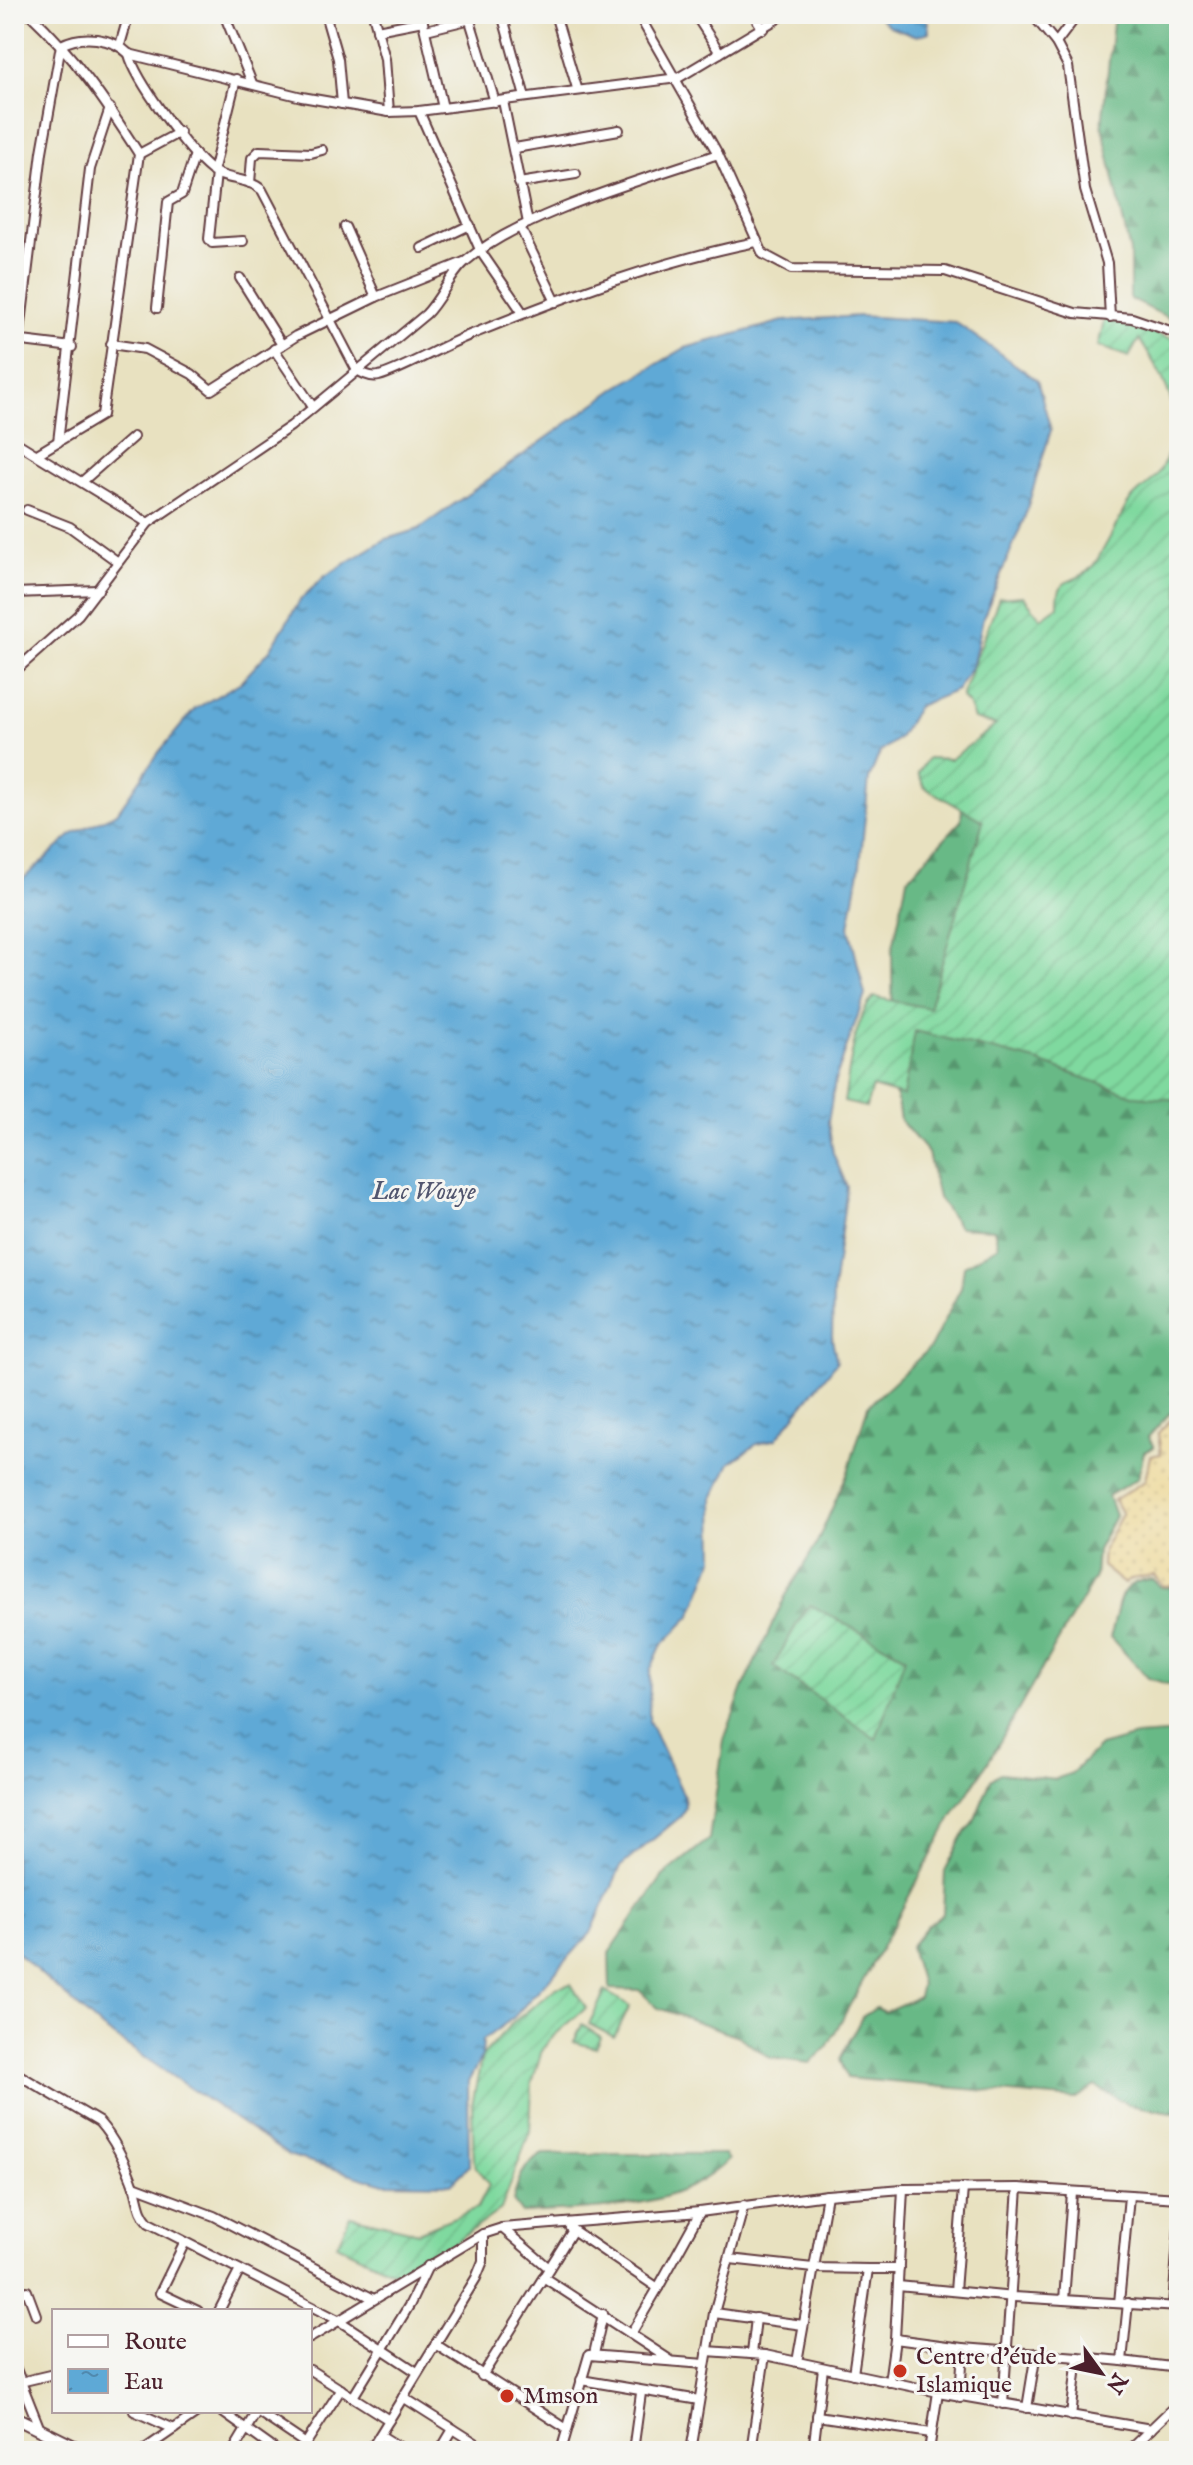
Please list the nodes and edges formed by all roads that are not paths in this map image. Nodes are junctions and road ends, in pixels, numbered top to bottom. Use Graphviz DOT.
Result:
graph roads {
  1 [pos="30,14"];
  2 [pos="129,14"];
  3 [pos="224,14"];
  4 [pos="325,14"];
  5 [pos="373,14"];
  6 [pos="502,14"];
  7 [pos="555,14"];
  8 [pos="638,14"];
  9 [pos="695,14"];
  10 [pos="753,14"];
  11 [pos="785,14"];
  12 [pos="1032,14"];
  13 [pos="1078,14"];
  14 [pos="470,16"];
  15 [pos="423,22"];
  16 [pos="763,29"];
  17 [pos="377,30"];
  18 [pos="1056,43"];
  19 [pos="61,45"];
  20 [pos="120,45"];
  21 [pos="720,53"];
  22 [pos="129,54"];
  23 [pos="678,78"];
  24 [pos="236,79"];
  25 [pos="252,83"];
  26 [pos="577,88"];
  27 [pos="525,97"];
  28 [pos="499,101"];
  29 [pos="342,104"];
  30 [pos="110,108"];
  31 [pos="443,108"];
  32 [pos="419,111"];
  33 [pos="389,112"];
  34 [pos="619,130"];
  35 [pos="180,132"];
  36 [pos="515,148"];
  37 [pos="322,150"];
  38 [pos="139,154"];
  39 [pos="195,154"];
  40 [pos="718,154"];
  41 [pos="214,172"];
  42 [pos="576,174"];
  43 [pos="250,183"];
  44 [pos="519,183"];
  45 [pos="470,225"];
  46 [pos="524,225"];
  47 [pos="345,227"];
  48 [pos="243,241"];
  49 [pos="756,242"];
  50 [pos="422,248"];
  51 [pos="481,252"];
  52 [pos="464,262"];
  53 [pos="14,274"];
  54 [pos="26,275"];
  55 [pos="240,278"];
  56 [pos="376,297"];
  57 [pos="556,302"];
  58 [pos="157,308"];
  59 [pos="523,313"];
  60 [pos="1110,317"];
  61 [pos="330,319"];
  62 [pos="1179,334"];
  63 [pos="16,340"];
  64 [pos="111,344"];
  65 [pos="72,347"];
  66 [pos="278,347"];
  67 [pos="356,369"];
  68 [pos="313,407"];
  69 [pos="133,437"];
  70 [pos="14,441"];
  71 [pos="58,442"];
  72 [pos="39,453"];
  73 [pos="84,480"];
  74 [pos="27,510"];
  75 [pos="148,523"];
  76 [pos="118,562"];
  77 [pos="98,590"];
  78 [pos="14,593"];
  79 [pos="14,672"];
  80 [pos="14,2072"];
  81 [pos="134,2186"];
  82 [pos="963,2188"];
  83 [pos="1018,2188"];
  84 [pos="903,2189"];
  85 [pos="1072,2193"];
  86 [pos="827,2195"];
  87 [pos="1129,2196"];
  88 [pos="1179,2198"];
  89 [pos="744,2205"];
  90 [pos="700,2212"];
  91 [pos="563,2223"];
  92 [pos="1179,2226"];
  93 [pos="502,2228"];
  94 [pos="573,2230"];
  95 [pos="483,2234"];
  96 [pos="185,2242"];
  97 [pos="730,2259"];
  98 [pos="428,2266"];
  99 [pos="549,2268"];
  100 [pos="813,2268"];
  101 [pos="868,2269"];
  102 [pos="899,2269"];
  103 [pos="240,2270"];
  104 [pos="543,2277"];
  105 [pos="898,2286"];
  106 [pos="658,2288"];
  107 [pos="955,2291"];
  108 [pos="14,2295"];
  109 [pos="1010,2297"];
  110 [pos="372,2298"];
  111 [pos="1064,2300"];
  112 [pos="1124,2303"];
  113 [pos="1176,2306"];
  114 [pos="194,2309"];
  115 [pos="220,2309"];
  116 [pos="714,2313"];
  117 [pos="603,2314"];
  118 [pos="36,2315"];
  119 [pos="756,2318"];
  120 [pos="338,2320"];
  121 [pos="803,2325"];
  122 [pos="631,2334"];
  123 [pos="312,2337"];
  124 [pos="895,2339"];
  125 [pos="435,2344"];
  126 [pos="963,2348"];
  127 [pos="382,2349"];
  128 [pos="707,2351"];
  129 [pos="1006,2351"];
  130 [pos="1036,2353"];
  131 [pos="594,2354"];
  132 [pos="752,2354"];
  133 [pos="765,2355"];
  134 [pos="1078,2357"];
  135 [pos="671,2361"];
  136 [pos="1122,2361"];
  137 [pos="797,2362"];
  138 [pos="14,2364"];
  139 [pos="705,2364"];
  140 [pos="823,2368"];
  141 [pos="1179,2368"];
  142 [pos="312,2371"];
  143 [pos="417,2372"];
  144 [pos="52,2374"];
  145 [pos="853,2374"];
  146 [pos="482,2376"];
  147 [pos="581,2380"];
  148 [pos="20,2382"];
  149 [pos="889,2382"];
  150 [pos="341,2389"];
  151 [pos="938,2392"];
  152 [pos="641,2393"];
  153 [pos="353,2397"];
  154 [pos="403,2397"];
  155 [pos="960,2397"];
  156 [pos="699,2400"];
  157 [pos="1179,2402"];
  158 [pos="1003,2404"];
  159 [pos="1027,2408"];
  160 [pos="138,2413"];
  161 [pos="197,2413"];
  162 [pos="224,2413"];
  163 [pos="256,2413"];
  164 [pos="260,2413"];
  165 [pos="817,2416"];
  166 [pos="1071,2416"];
  167 [pos="14,2417"];
  168 [pos="389,2420"];
  169 [pos="39,2427"];
  170 [pos="174,2429"];
  171 [pos="246,2429"];
  172 [pos="453,2429"];
  173 [pos="567,2429"];
  174 [pos="1151,2429"];
  175 [pos="931,2433"];
  176 [pos="380,2435"];
  177 [pos="303,2447"];
  178 [pos="83,2451"];
  179 [pos="142,2451"];
  180 [pos="233,2451"];
  181 [pos="277,2451"];
  182 [pos="370,2451"];
  183 [pos="406,2451"];
  184 [pos="440,2451"];
  185 [pos="487,2451"];
  186 [pos="561,2451"];
  187 [pos="633,2451"];
  188 [pos="691,2451"];
  189 [pos="751,2451"];
  190 [pos="813,2451"];
  191 [pos="929,2451"];
  192 [pos="1128,2451"];
  1 -- 19 [label="street"];
  2 -- 20 [label="street"];
  3 -- 25 [label="street"];
  4 -- 29 [label="street"];
  5 -- 17 [label="street"];
  6 -- 27 [label="street"];
  7 -- 26 [label="street"];
  8 -- 23 [label="street"];
  9 -- 21 [label="street"];
  10 -- 16 [label="street"];
  11 -- 16 [label="street"];
  12 -- 18 [label="street"];
  13 -- 18 [label="street"];
  14 -- 15 [label="street"];
  14 -- 28 [label="street"];
  15 -- 17 [label="street"];
  15 -- 31 [label="street"];
  16 -- 21 [label="street"];
  17 -- 33 [label="street"];
  18 -- 60 [label="street"];
  19 -- 20 [label="street"];
  19 -- 30 [label="street"];
  19 -- 54 [label="street"];
  20 -- 22 [label="street"];
  21 -- 23 [label="street"];
  22 -- 24 [label="street"];
  22 -- 35 [label="street"];
  23 -- 26 [label="street"];
  23 -- 40 [label="street"];
  24 -- 25 [label="street"];
  24 -- 41 [label="street"];
  25 -- 29 [label="street"];
  26 -- 27 [label="street"];
  27 -- 28 [label="street"];
  28 -- 31 [label="street"];
  28 -- 36 [label="street"];
  29 -- 33 [label="street"];
  30 -- 38 [label="street"];
  30 -- 65 [label="street"];
  31 -- 32 [label="street"];
  32 -- 33 [label="street"];
  32 -- 45 [label="street"];
  34 -- 36 [label="street"];
  35 -- 38 [label="street"];
  35 -- 39 [label="street"];
  36 -- 44 [label="street"];
  37 -- 43 [label="street"];
  38 -- 64 [label="street"];
  39 -- 41 [label="street"];
  39 -- 58 [label="street"];
  40 -- 46 [label="street"];
  40 -- 49 [label="street"];
  41 -- 43 [label="street"];
  41 -- 48 [label="street"];
  42 -- 44 [label="street"];
  43 -- 61 [label="street"];
  44 -- 46 [label="street"];
  45 -- 50 [label="street"];
  45 -- 51 [label="street"];
  46 -- 51 [label="street"];
  46 -- 57 [label="street"];
  47 -- 56 [label="street"];
  49 -- 57 [label="street"];
  49 -- 60 [label="street"];
  51 -- 52 [label="street"];
  51 -- 59 [label="street"];
  52 -- 56 [label="street"];
  52 -- 67 [label="street"];
  53 -- 54 [label="street"];
  54 -- 63 [label="street"];
  55 -- 66 [label="street"];
  56 -- 61 [label="street"];
  57 -- 59 [label="street"];
  59 -- 67 [label="street"];
  60 -- 62 [label="street"];
  61 -- 66 [label="street"];
  61 -- 67 [label="street"];
  63 -- 65 [label="street"];
  64 -- 66 [label="street"];
  64 -- 71 [label="street"];
  65 -- 71 [label="street"];
  66 -- 68 [label="street"];
  67 -- 68 [label="street"];
  68 -- 75 [label="street"];
  69 -- 73 [label="street"];
  70 -- 72 [label="street"];
  71 -- 72 [label="street"];
  72 -- 73 [label="street"];
  73 -- 75 [label="street"];
  74 -- 76 [label="street"];
  75 -- 76 [label="street"];
  76 -- 77 [label="street"];
  77 -- 78 [label="street"];
  77 -- 79 [label="street"];
  80 -- 81 [label="street"];
  81 -- 96 [label="street"];
  81 -- 110 [label="street"];
  82 -- 83 [label="street"];
  82 -- 84 [label="street"];
  82 -- 107 [label="street"];
  83 -- 85 [label="street"];
  83 -- 109 [label="street"];
  84 -- 86 [label="street"];
  84 -- 102 [label="street"];
  85 -- 87 [label="street"];
  85 -- 111 [label="street"];
  86 -- 89 [label="street"];
  86 -- 100 [label="street"];
  87 -- 88 [label="street"];
  87 -- 112 [label="street"];
  89 -- 90 [label="street"];
  89 -- 97 [label="street"];
  90 -- 91 [label="street"];
  90 -- 106 [label="street"];
  91 -- 93 [label="street"];
  91 -- 94 [label="street"];
  92 -- 113 [label="street"];
  93 -- 95 [label="street"];
  93 -- 99 [label="street"];
  94 -- 99 [label="street"];
  94 -- 106 [label="street"];
  95 -- 98 [label="street"];
  95 -- 125 [label="street"];
  96 -- 103 [label="street"];
  96 -- 114 [label="street"];
  97 -- 100 [label="street"];
  97 -- 116 [label="street"];
  98 -- 110 [label="street"];
  98 -- 127 [label="street"];
  99 -- 104 [label="street"];
  100 -- 101 [label="street"];
  100 -- 121 [label="street"];
  101 -- 102 [label="street"];
  101 -- 145 [label="street"];
  102 -- 105 [label="street"];
  103 -- 115 [label="street"];
  103 -- 120 [label="street"];
  104 -- 117 [label="street"];
  104 -- 146 [label="street"];
  105 -- 107 [label="street"];
  105 -- 124 [label="street"];
  106 -- 122 [label="street"];
  107 -- 109 [label="street"];
  108 -- 118 [label="street"];
  109 -- 111 [label="street"];
  109 -- 129 [label="street"];
  110 -- 120 [label="street"];
  111 -- 112 [label="street"];
  112 -- 113 [label="street"];
  112 -- 136 [label="street"];
  116 -- 119 [label="street"];
  116 -- 128 [label="street"];
  117 -- 122 [label="street"];
  117 -- 131 [label="street"];
  119 -- 121 [label="street"];
  119 -- 132 [label="street"];
  120 -- 123 [label="street"];
  120 -- 127 [label="street"];
  121 -- 137 [label="street"];
  122 -- 135 [label="street"];
  124 -- 126 [label="street"];
  124 -- 149 [label="street"];
  125 -- 143 [label="street"];
  125 -- 146 [label="street"];
  126 -- 129 [label="street"];
  126 -- 155 [label="street"];
  127 -- 143 [label="street"];
  127 -- 153 [label="street"];
  128 -- 132 [label="street"];
  128 -- 139 [label="street"];
  129 -- 130 [label="street"];
  129 -- 158 [label="street"];
  130 -- 134 [label="street"];
  130 -- 159 [label="street"];
  131 -- 135 [label="street"];
  131 -- 147 [label="street"];
  132 -- 133 [label="street"];
  133 -- 137 [label="street"];
  133 -- 189 [label="street"];
  134 -- 136 [label="street"];
  134 -- 166 [label="street"];
  135 -- 139 [label="street"];
  136 -- 141 [label="street"];
  137 -- 140 [label="street"];
  138 -- 148 [label="street"];
  139 -- 156 [label="street"];
  140 -- 145 [label="street"];
  140 -- 165 [label="street"];
  142 -- 150 [label="street"];
  143 -- 154 [label="street"];
  144 -- 148 [label="street"];
  145 -- 149 [label="street"];
  146 -- 173 [label="street"];
  147 -- 152 [label="street"];
  147 -- 173 [label="street"];
  148 -- 169 [label="street"];
  149 -- 151 [label="street"];
  150 -- 153 [label="street"];
  150 -- 177 [label="street"];
  151 -- 155 [label="street"];
  151 -- 175 [label="street"];
  152 -- 156 [label="street"];
  152 -- 187 [label="street"];
  153 -- 168 [label="street"];
  154 -- 168 [label="street"];
  154 -- 172 [label="street"];
  155 -- 158 [label="street"];
  156 -- 188 [label="street"];
  157 -- 174 [label="street"];
  158 -- 159 [label="street"];
  159 -- 166 [label="street"];
  160 -- 170 [label="street"];
  161 -- 170 [label="street"];
  162 -- 171 [label="street"];
  163 -- 171 [label="street"];
  164 -- 177 [label="street"];
  165 -- 175 [label="street"];
  165 -- 190 [label="street"];
  166 -- 174 [label="street"];
  167 -- 169 [label="main road"];
  168 -- 176 [label="street"];
  169 -- 178 [label="main road"];
  170 -- 179 [label="street"];
  171 -- 180 [label="street"];
  171 -- 181 [label="street"];
  172 -- 184 [label="street"];
  172 -- 185 [label="street"];
  173 -- 186 [label="street"];
  174 -- 192 [label="street"];
  175 -- 191 [label="street"];
  176 -- 182 [label="street"];
  176 -- 183 [label="street"];
}
